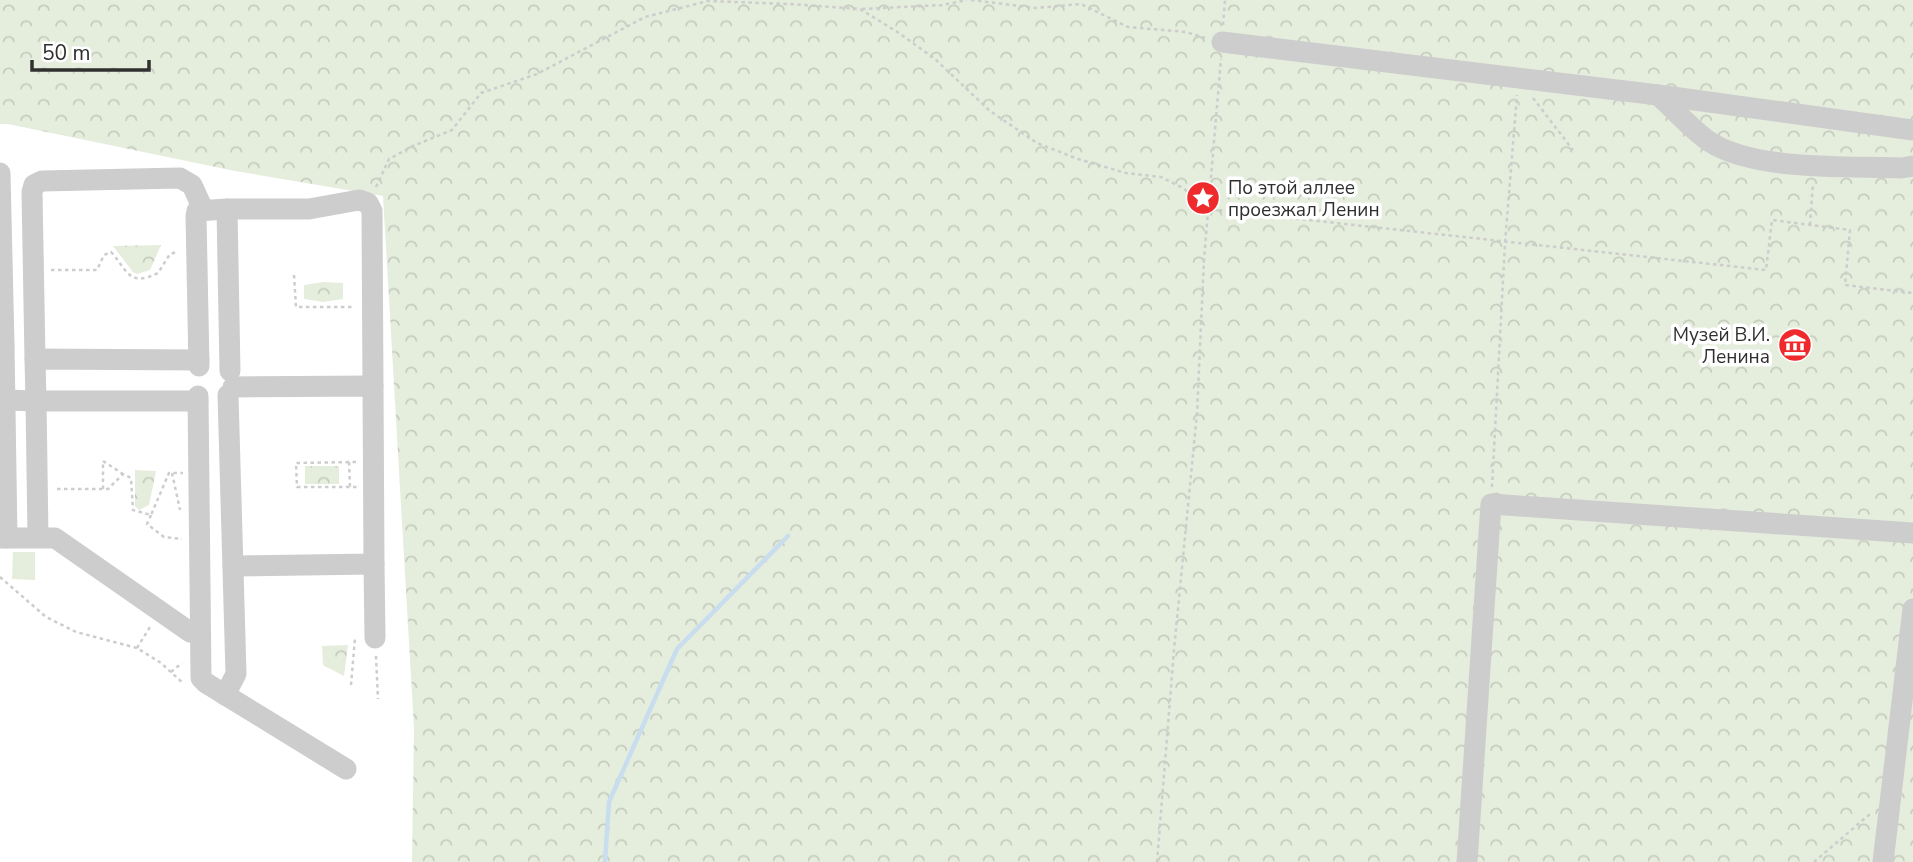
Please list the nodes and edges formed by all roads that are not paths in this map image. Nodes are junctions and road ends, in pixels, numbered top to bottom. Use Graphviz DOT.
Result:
graph roads {
  1 [pos="1222,43"];
  2 [pos="1658,94"];
  3 [pos="1913,130"];
  4 [pos="1913,166"];
  5 [pos="0,173"];
  6 [pos="203,209"];
  7 [pos="227,209"];
  8 [pos="2,312"];
  9 [pos="34,312"];
  10 [pos="2,345"];
  11 [pos="35,359"];
  12 [pos="199,363"];
  13 [pos="230,384"];
  14 [pos="373,386"];
  15 [pos="198,399"];
  16 [pos="5,400"];
  17 [pos="36,401"];
  18 [pos="1913,533"];
  19 [pos="38,537"];
  20 [pos="4,538"];
  21 [pos="374,564"];
  22 [pos="233,566"];
  23 [pos="1913,609"];
  24 [pos="200,633"];
  25 [pos="365,638"];
  26 [pos="225,695"];
  27 [pos="346,769"];
  28 [pos="1466,862"];
  29 [pos="1883,862"];
  1 -- 2 [label="lane"];
  2 -- 3 [label="lane"];
  2 -- 4 [label="lane"];
  5 -- 8 [label="lane"];
  6 -- 7 [label="lane"];
  6 -- 9 [label="lane"];
  6 -- 12 [label="lane"];
  7 -- 13 [label="lane"];
  7 -- 14 [label="lane"];
  8 -- 9 [label="lane"];
  8 -- 10 [label="lane"];
  9 -- 11 [label="lane"];
  10 -- 16 [label="lane"];
  11 -- 12 [label="lane"];
  11 -- 17 [label="lane"];
  12 -- 13 [label="lane"];
  12 -- 15 [label="lane"];
  13 -- 14 [label="lane"];
  13 -- 15 [label="lane"];
  13 -- 22 [label="lane"];
  14 -- 21 [label="lane"];
  15 -- 17 [label="lane"];
  15 -- 24 [label="lane"];
  16 -- 17 [label="lane"];
  16 -- 20 [label="lane"];
  17 -- 19 [label="lane"];
  18 -- 28 [label="lane"];
  19 -- 20 [label="lane"];
  19 -- 24 [label="lane"];
  21 -- 22 [label="lane"];
  21 -- 25 [label="lane"];
  22 -- 26 [label="lane"];
  23 -- 29 [label="lane"];
  24 -- 26 [label="lane"];
  26 -- 27 [label="lane"];
}
